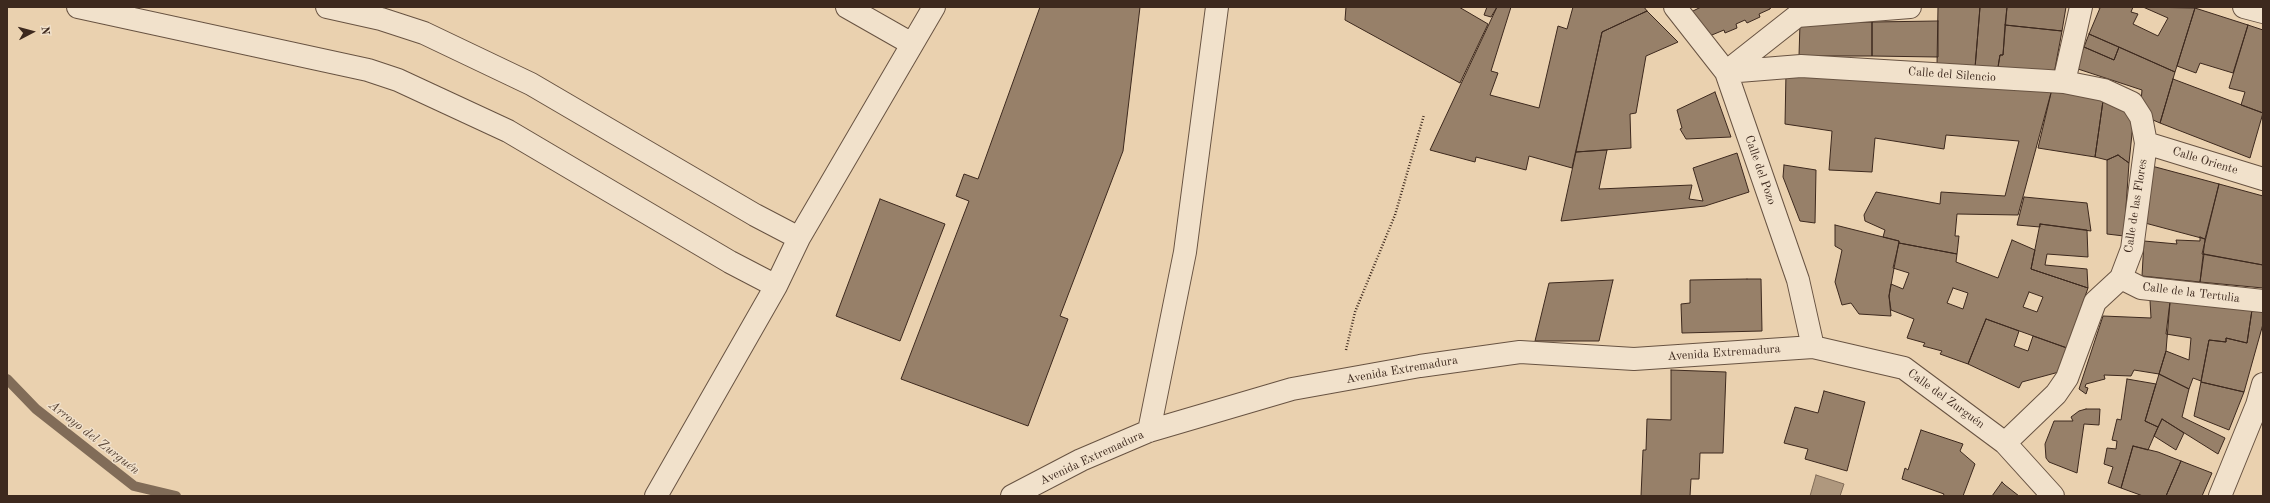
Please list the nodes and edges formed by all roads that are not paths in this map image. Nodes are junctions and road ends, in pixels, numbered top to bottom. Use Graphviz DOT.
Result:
graph roads {
  1 [pos="78,7"];
  2 [pos="327,7"];
  3 [pos="847,7"];
  4 [pos="934,7"];
  5 [pos="1217,7"];
  6 [pos="1675,7"];
  7 [pos="1909,7"];
  8 [pos="2081,7"];
  9 [pos="2244,7"];
  10 [pos="2263,12"];
  11 [pos="912,44"];
  12 [pos="1726,72"];
  13 [pos="2064,82"];
  14 [pos="2146,143"];
  15 [pos="2263,179"];
  16 [pos="799,238"];
  17 [pos="2121,278"];
  18 [pos="776,286"];
  19 [pos="2263,301"];
  20 [pos="1813,347"];
  21 [pos="2263,384"];
  22 [pos="1150,432"];
  23 [pos="2005,443"];
  24 [pos="656,496"];
  25 [pos="1012,496"];
  26 [pos="2053,496"];
  27 [pos="2220,496"];
  1 -- 18 [label="street"];
  2 -- 16 [label="street"];
  3 -- 11 [label="street"];
  4 -- 11 [label="street"];
  5 -- 22 [label="street"];
  6 -- 12 [label="street, Calle del Pozo"];
  7 -- 12 [label="street"];
  8 -- 13 [label="street"];
  9 -- 10 [label="street"];
  11 -- 16 [label="street"];
  12 -- 13 [label="street, Calle del Silencio"];
  12 -- 20 [label="street, Calle del Pozo"];
  13 -- 14 [label="street, Calle del Silencio"];
  14 -- 15 [label="street, Calle Oriente"];
  14 -- 17 [label="street, Calle de las Flores"];
  16 -- 18 [label="street"];
  17 -- 19 [label="street, Calle de la Tertulia"];
  17 -- 23 [label="street, Calle de las Flores"];
  18 -- 24 [label="street"];
  20 -- 22 [label="street, Avenida Extremadura"];
  20 -- 23 [label="street, Calle del Zurguén"];
  21 -- 27 [label="street"];
  22 -- 25 [label="street, Avenida Extremadura"];
  23 -- 26 [label="street, Calle del Zurguén"];
}
